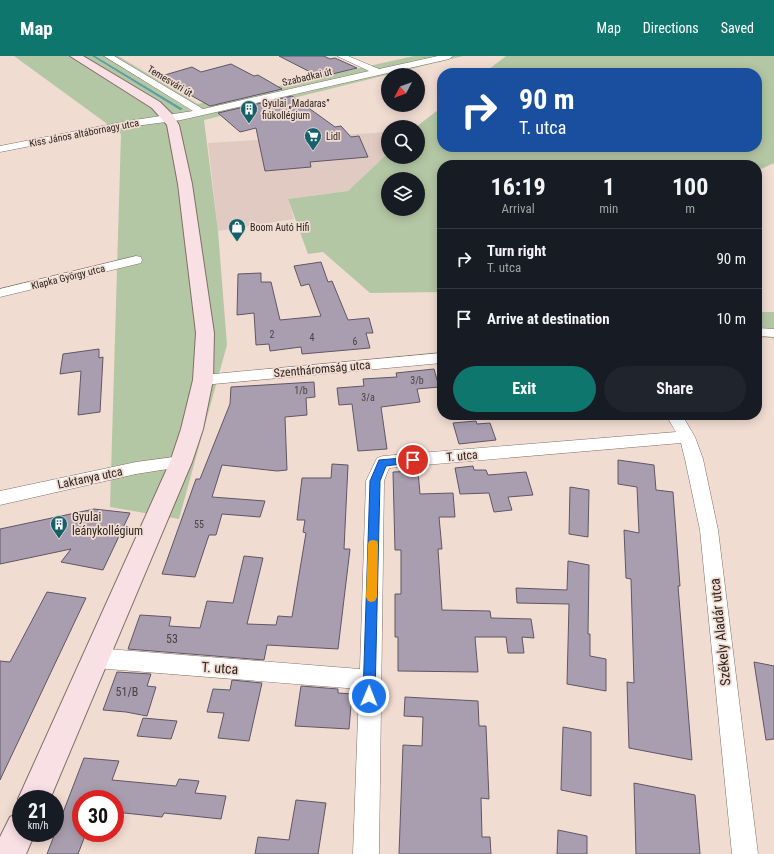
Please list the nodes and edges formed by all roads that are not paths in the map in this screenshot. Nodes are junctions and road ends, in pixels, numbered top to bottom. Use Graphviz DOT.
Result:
graph roads {
  1 [pos="75,56"];
  2 [pos="108,56"];
  3 [pos="341,56"];
  4 [pos="449,56"];
  5 [pos="378,72"];
  6 [pos="201,112"];
  7 [pos="169,118"];
  8 [pos="0,149"];
  9 [pos="136,260"];
  10 [pos="0,293"];
  11 [pos="762,332"];
  12 [pos="774,333"];
  13 [pos="437,358"];
  14 [pos="203,380"];
  15 [pos="677,420"];
  16 [pos="687,437"];
  17 [pos="181,462"];
  18 [pos="0,498"];
  19 [pos="95,658"];
  20 [pos="369,680"];
  21 [pos="38,790"];
  22 [pos="15,842"];
  23 [pos="9,854"];
  24 [pos="366,854"];
  25 [pos="745,854"];
  1 -- 7 [label="street"];
  2 -- 6 [label="street, Temesvári út"];
  3 -- 5 [label="street"];
  4 -- 5 [label="street, Szabadkai út"];
  5 -- 6 [label="street, Szabadkai út"];
  6 -- 7 [label="street, Szabadkai út"];
  7 -- 8 [label="street, Kiss János altábornagy utca"];
  7 -- 14 [label="street"];
  9 -- 10 [label="street, Klapka György utca"];
  11 -- 12 [label="street"];
  13 -- 14 [label="street, Szentháromság utca"];
  14 -- 17 [label="street"];
  15 -- 16 [label="street, Székely Aladár utca"];
  16 -- 20 [label="street, T. utca"];
  16 -- 25 [label="street, Székely Aladár utca"];
  17 -- 18 [label="street, Laktanya utca"];
  17 -- 19 [label="street"];
  19 -- 20 [label="street, T. utca"];
  19 -- 21 [label="street"];
  20 -- 24 [label="street, T. utca"];
  22 -- 23 [label="street"];
}
